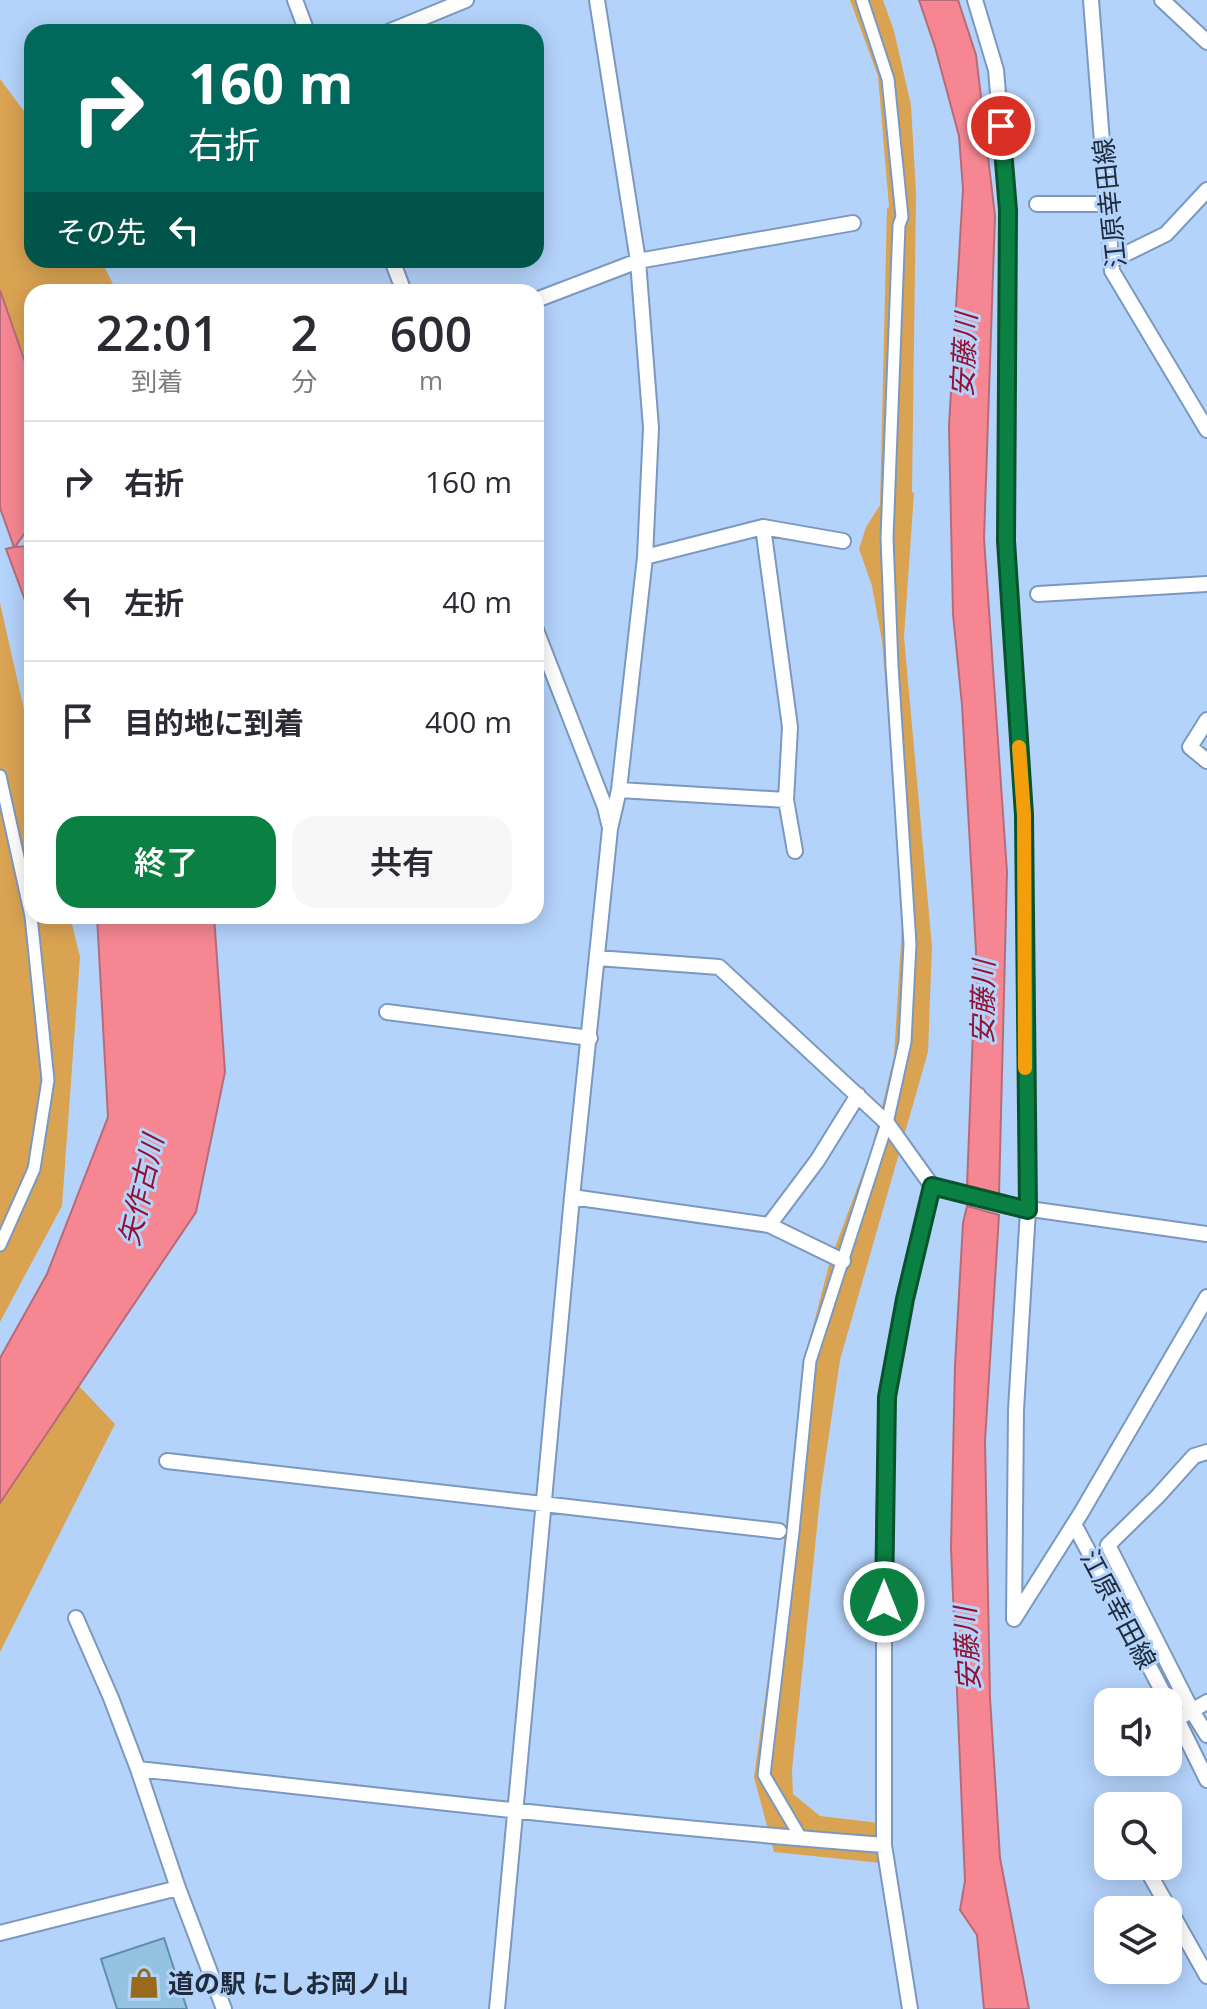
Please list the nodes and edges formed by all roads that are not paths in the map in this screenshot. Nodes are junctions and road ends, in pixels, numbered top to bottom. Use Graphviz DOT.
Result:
graph roads {
  1 [pos="295,0"];
  2 [pos="466,0"];
  3 [pos="597,0"];
  4 [pos="862,0"];
  5 [pos="975,0"];
  6 [pos="1091,0"];
  7 [pos="1162,0"];
  8 [pos="304,24"];
  9 [pos="408,24"];
  10 [pos="1207,42"];
  11 [pos="1207,190"];
  12 [pos="1037,204"];
  13 [pos="1107,204"];
  14 [pos="853,223"];
  15 [pos="638,261"];
  16 [pos="1111,261"];
  17 [pos="544,297"];
  18 [pos="1203,410"];
  19 [pos="1207,430"];
  20 [pos="763,527"];
  21 [pos="843,541"];
  22 [pos="645,557"];
  23 [pos="1207,584"];
  24 [pos="1038,594"];
  25 [pos="544,651"];
  26 [pos="1207,720"];
  27 [pos="1207,761"];
  28 [pos="0,776"];
  29 [pos="619,790"];
  30 [pos="786,800"];
  31 [pos="610,829"];
  32 [pos="795,851"];
  33 [pos="24,884"];
  34 [pos="32,924"];
  35 [pos="597,958"];
  36 [pos="387,1012"];
  37 [pos="590,1038"];
  38 [pos="858,1095"];
  39 [pos="887,1123"];
  40 [pos="932,1186"];
  41 [pos="572,1197"];
  42 [pos="1028,1210"];
  43 [pos="769,1225"];
  44 [pos="1207,1234"];
  45 [pos="0,1245"];
  46 [pos="843,1261"];
  47 [pos="1207,1297"];
  48 [pos="1207,1452"];
  49 [pos="167,1461"];
  50 [pos="545,1504"];
  51 [pos="1078,1519"];
  52 [pos="779,1531"];
  53 [pos="76,1618"];
  54 [pos="1162,1688"];
  55 [pos="1207,1702"];
  56 [pos="1192,1711"];
  57 [pos="1182,1716"];
  58 [pos="1182,1729"];
  59 [pos="1207,1735"];
  60 [pos="138,1769"];
  61 [pos="1207,1780"];
  62 [pos="515,1810"];
  63 [pos="801,1838"];
  64 [pos="884,1845"];
  65 [pos="1153,1880"];
  66 [pos="178,1888"];
  67 [pos="0,1933"];
  68 [pos="1207,1976"];
  69 [pos="224,2009"];
  70 [pos="497,2009"];
  71 [pos="910,2009"];
  1 -- 8 [label="street"];
  2 -- 9 [label="street"];
  3 -- 15 [label="street"];
  4 -- 39 [label="street"];
  5 -- 42 [label="street"];
  6 -- 13 [label="street, 江原幸田線"];
  7 -- 10 [label="street"];
  11 -- 16 [label="street"];
  12 -- 13 [label="street"];
  13 -- 16 [label="street, 江原幸田線"];
  14 -- 15 [label="street"];
  15 -- 17 [label="street"];
  15 -- 22 [label="street"];
  16 -- 18 [label="street, 江原幸田線"];
  18 -- 19 [label="street, 江原幸田線"];
  20 -- 21 [label="street"];
  20 -- 22 [label="street"];
  20 -- 30 [label="street"];
  22 -- 29 [label="street"];
  23 -- 24 [label="street"];
  25 -- 31 [label="street"];
  26 -- 27 [label="street"];
  28 -- 33 [label="street"];
  29 -- 30 [label="street"];
  29 -- 31 [label="street"];
  30 -- 32 [label="street"];
  31 -- 35 [label="street"];
  34 -- 45 [label="street"];
  35 -- 37 [label="street"];
  35 -- 38 [label="street"];
  36 -- 37 [label="street"];
  37 -- 41 [label="street"];
  38 -- 39 [label="street"];
  38 -- 43 [label="street"];
  39 -- 40 [label="street"];
  39 -- 46 [label="street"];
  40 -- 42 [label="street"];
  40 -- 64 [label="street"];
  41 -- 43 [label="street"];
  41 -- 50 [label="street"];
  42 -- 44 [label="street"];
  42 -- 51 [label="street"];
  43 -- 46 [label="street"];
  46 -- 63 [label="street"];
  47 -- 51 [label="street, 江原幸田線"];
  48 -- 56 [label="street"];
  49 -- 50 [label="street"];
  50 -- 52 [label="street"];
  50 -- 62 [label="street"];
  51 -- 54 [label="street, 江原幸田線"];
  53 -- 60 [label="street"];
  55 -- 56 [label="street"];
  56 -- 57 [label="street"];
  56 -- 59 [label="street"];
  58 -- 61 [label="street, 江原幸田線"];
  60 -- 62 [label="street"];
  60 -- 66 [label="street"];
  62 -- 63 [label="street"];
  62 -- 70 [label="street"];
  63 -- 64 [label="street"];
  64 -- 71 [label="street"];
  65 -- 68 [label="street"];
  66 -- 67 [label="street"];
  66 -- 69 [label="street"];
}
